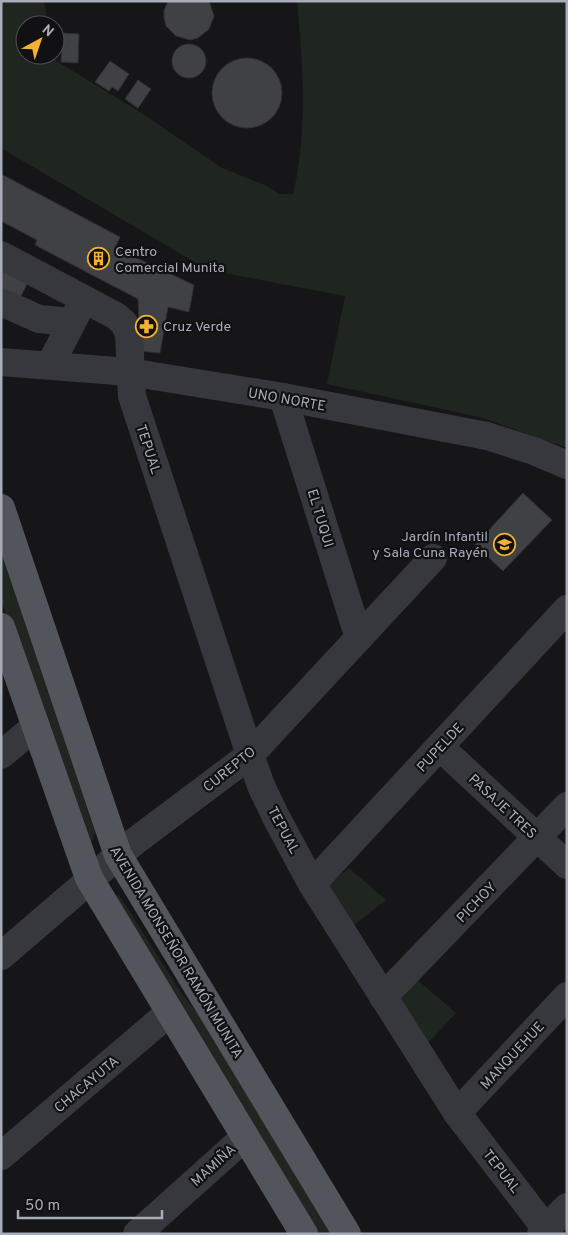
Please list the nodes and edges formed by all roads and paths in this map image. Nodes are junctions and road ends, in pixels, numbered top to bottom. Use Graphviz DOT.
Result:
graph roads {
  1 [pos="1,256"];
  2 [pos="1,302"];
  3 [pos="78,311"];
  4 [pos="1,362"];
  5 [pos="50,365"];
  6 [pos="129,372"];
  7 [pos="284,397"];
  8 [pos="567,465"];
  9 [pos="1,508"];
  10 [pos="433,558"];
  11 [pos="567,609"];
  12 [pos="1,628"];
  13 [pos="359,638"];
  14 [pos="36,726"];
  15 [pos="440,747"];
  16 [pos="1,755"];
  17 [pos="250,755"];
  18 [pos="567,806"];
  19 [pos="537,838"];
  20 [pos="118,855"];
  21 [pos="567,865"];
  22 [pos="89,878"];
  23 [pos="312,884"];
  24 [pos="1,956"];
  25 [pos="567,996"];
  26 [pos="384,997"];
  27 [pos="170,1012"];
  28 [pos="457,1113"];
  29 [pos="245,1137"];
  30 [pos="1,1156"];
  31 [pos="567,1207"];
  32 [pos="546,1232"];
  33 [pos="137,1234"];
  34 [pos="304,1234"];
  35 [pos="347,1234"];
  1 -- 3 [label="street, TEPUAL"];
  2 -- 3 [label="street"];
  3 -- 5 [label="street"];
  3 -- 6 [label="street, TEPUAL"];
  4 -- 5 [label="street, UNO NORTE"];
  5 -- 6 [label="street, UNO NORTE"];
  6 -- 7 [label="street, UNO NORTE"];
  6 -- 17 [label="street, TEPUAL"];
  7 -- 8 [label="street, UNO NORTE"];
  7 -- 13 [label="street, EL TUQUI"];
  9 -- 20 [label="main road, AVENIDA MONSEÑOR RAMÓN MUNITA"];
  10 -- 13 [label="street, CUREPTO"];
  11 -- 15 [label="street, PUPELDE"];
  12 -- 14 [label="main road"];
  13 -- 17 [label="street, CUREPTO"];
  14 -- 16 [label="street"];
  14 -- 22 [label="main road"];
  15 -- 19 [label="street, PASAJE TRES"];
  15 -- 23 [label="street, PUPELDE"];
  17 -- 20 [label="street, CUREPTO"];
  17 -- 23 [label="street, TEPUAL"];
  18 -- 19 [label="street, PICHOY"];
  19 -- 21 [label="street, PASAJE TRES"];
  19 -- 26 [label="street, PICHOY"];
  20 -- 22 [label="street, CUREPTO"];
  20 -- 35 [label="main road, AVENIDA MONSEÑOR RAMÓN MUNITA"];
  22 -- 24 [label="street, CUREPTO"];
  22 -- 27 [label="main road"];
  23 -- 26 [label="street, TEPUAL"];
  25 -- 28 [label="street, MANQUEHUE"];
  26 -- 28 [label="street, TEPUAL"];
  27 -- 29 [label="main road"];
  27 -- 30 [label="street, CHACAYUTA"];
  28 -- 32 [label="street, TEPUAL"];
  29 -- 33 [label="street, MAMIÑA"];
  29 -- 34 [label="main road"];
  31 -- 32 [label="street"];
}
